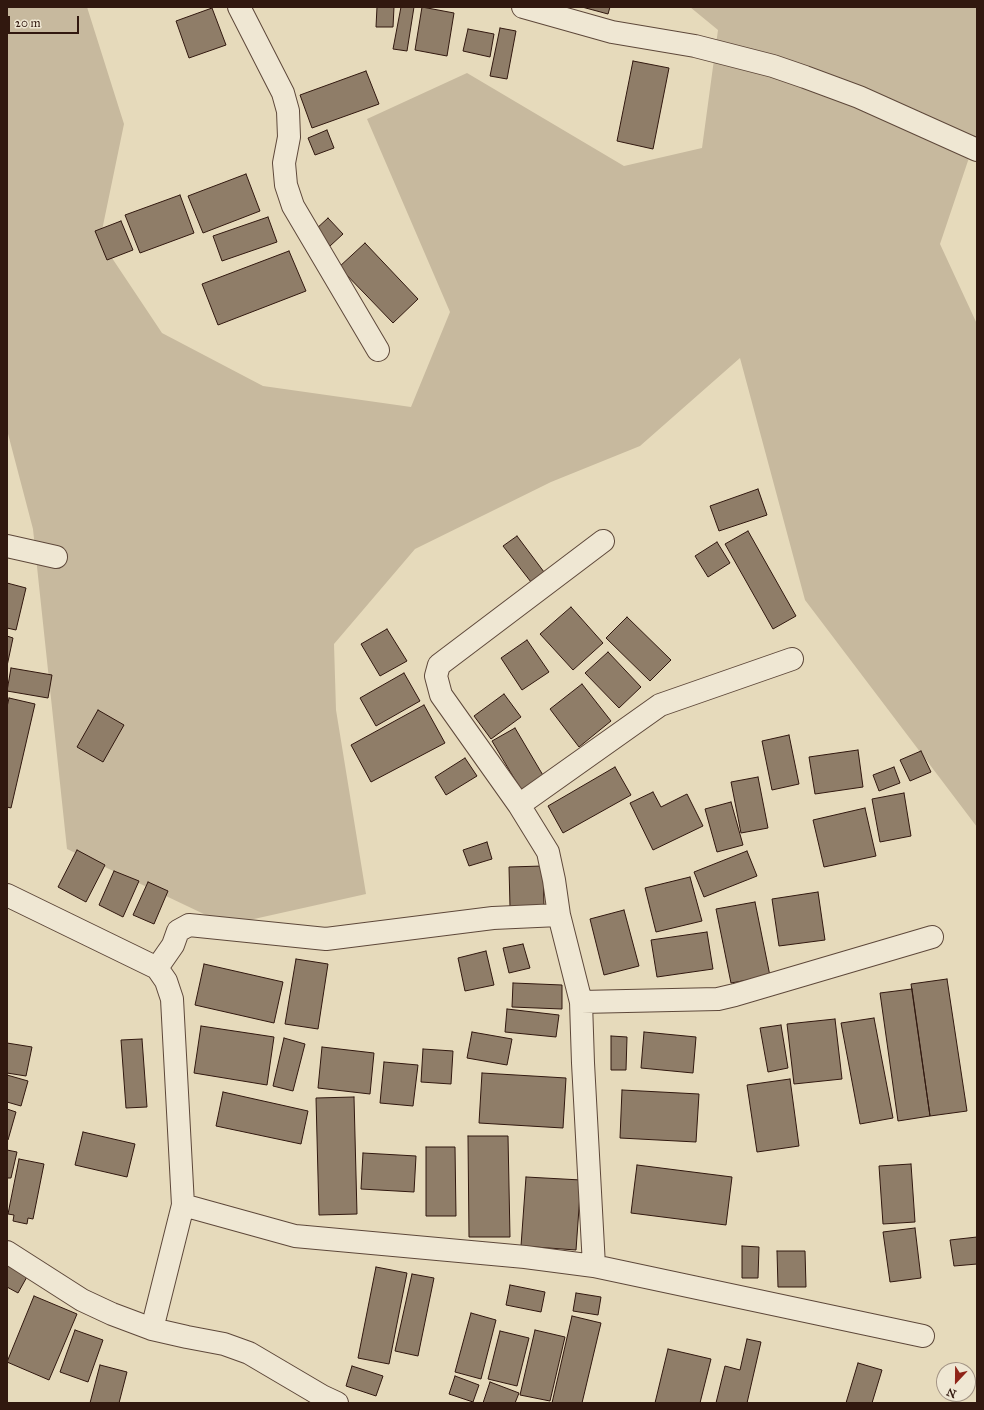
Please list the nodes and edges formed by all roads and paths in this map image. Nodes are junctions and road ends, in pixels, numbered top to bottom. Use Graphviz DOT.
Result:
graph roads {
  1 [pos="239,7"];
  2 [pos="522,7"];
  3 [pos="977,150"];
  4 [pos="378,350"];
  5 [pos="603,541"];
  6 [pos="7,546"];
  7 [pos="56,557"];
  8 [pos="792,659"];
  9 [pos="520,805"];
  10 [pos="7,895"];
  11 [pos="559,916"];
  12 [pos="932,937"];
  13 [pos="157,968"];
  14 [pos="581,1002"];
  15 [pos="183,1205"];
  16 [pos="7,1252"];
  17 [pos="594,1266"];
  18 [pos="152,1329"];
  19 [pos="923,1336"];
  20 [pos="337,1403"];
  1 -- 4 [label="street"];
  2 -- 3 [label="street"];
  5 -- 9 [label="street"];
  6 -- 7 [label="street"];
  8 -- 9 [label="street"];
  9 -- 11 [label="street"];
  10 -- 13 [label="street"];
  11 -- 13 [label="street"];
  11 -- 14 [label="street"];
  12 -- 14 [label="street"];
  13 -- 15 [label="street"];
  14 -- 17 [label="street"];
  15 -- 17 [label="street"];
  15 -- 18 [label="street"];
  16 -- 18 [label="street"];
  17 -- 19 [label="street"];
  18 -- 20 [label="street"];
}
